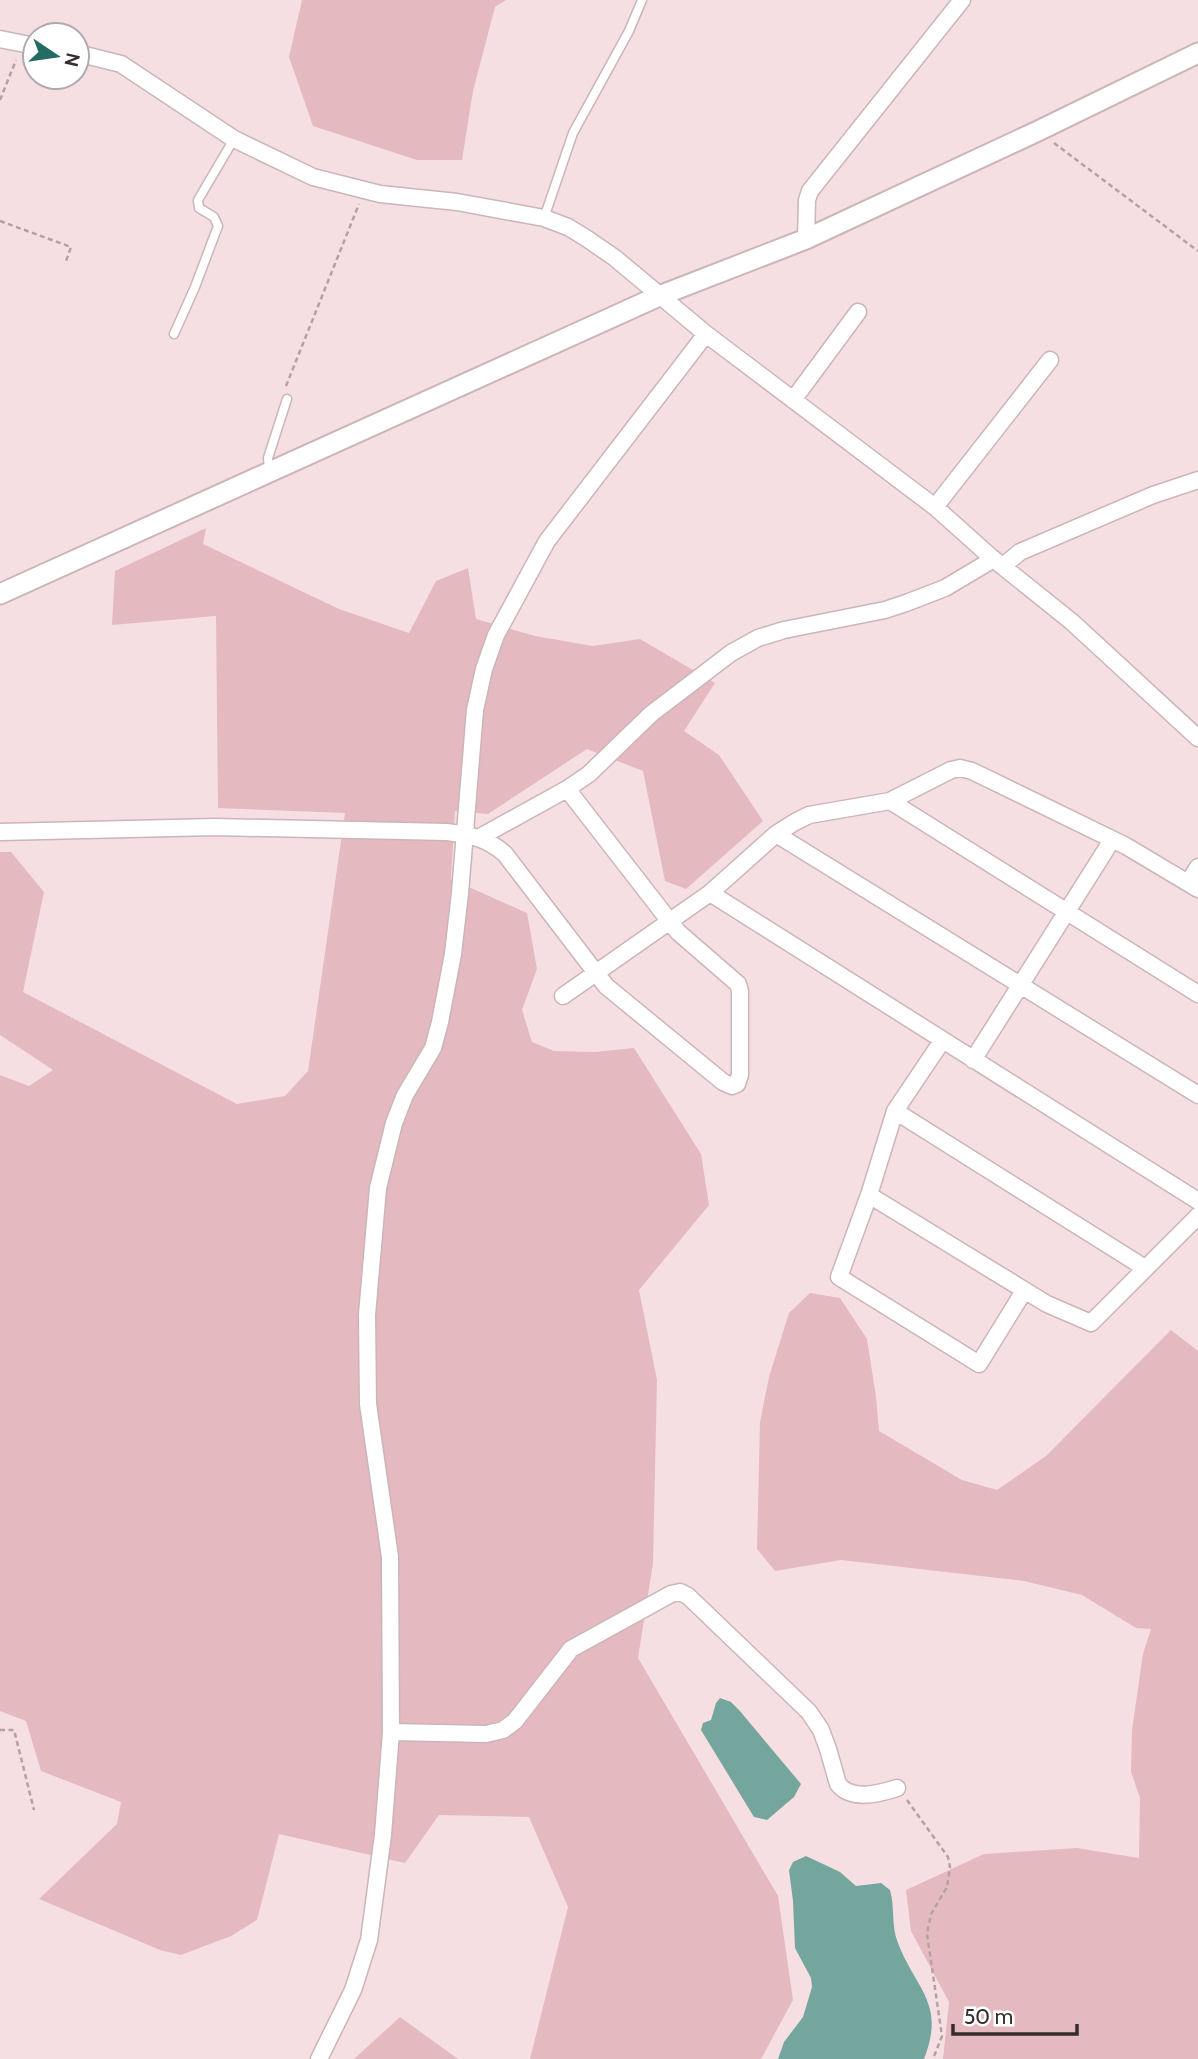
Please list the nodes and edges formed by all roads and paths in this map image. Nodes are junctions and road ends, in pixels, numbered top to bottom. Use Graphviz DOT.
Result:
graph roads {
  1 [pos="642,0"];
  2 [pos="962,0"];
  3 [pos="0,39"];
  4 [pos="21,43"];
  5 [pos="1198,53"];
  6 [pos="91,56"];
  7 [pos="21,60"];
  8 [pos="0,100"];
  9 [pos="1038,131"];
  10 [pos="234,139"];
  11 [pos="364,191"];
  12 [pos="544,218"];
  13 [pos="0,220"];
  14 [pos="806,239"];
  15 [pos="1198,251"];
  16 [pos="65,264"];
  17 [pos="659,296"];
  18 [pos="859,312"];
  19 [pos="174,334"];
  20 [pos="706,334"];
  21 [pos="1049,360"];
  22 [pos="287,399"];
  23 [pos="793,400"];
  24 [pos="270,473"];
  25 [pos="1198,480"];
  26 [pos="935,508"];
  27 [pos="997,561"];
  28 [pos="0,594"];
  29 [pos="1198,738"];
  30 [pos="566,789"];
  31 [pos="890,801"];
  32 [pos="0,832"];
  33 [pos="776,834"];
  34 [pos="473,835"];
  35 [pos="1112,840"];
  36 [pos="1198,867"];
  37 [pos="1193,886"];
  38 [pos="710,893"];
  39 [pos="1066,911"];
  40 [pos="671,922"];
  41 [pos="596,972"];
  42 [pos="1020,985"];
  43 [pos="1198,994"];
  44 [pos="564,996"];
  45 [pos="943,1041"];
  46 [pos="973,1060"];
  47 [pos="1198,1095"];
  48 [pos="895,1111"];
  49 [pos="869,1195"];
  50 [pos="1198,1201"];
  51 [pos="1198,1216"];
  52 [pos="1145,1268"];
  53 [pos="1024,1291"];
  54 [pos="0,1730"];
  55 [pos="391,1732"];
  56 [pos="897,1788"];
  57 [pos="34,1810"];
  58 [pos="319,2059"];
  59 [pos="933,2059"];
  1 -- 12 [label="lane"];
  2 -- 14 [label="street"];
  3 -- 4 [label="street"];
  5 -- 9 [label="street"];
  6 -- 10 [label="street"];
  7 -- 8 [label="path"];
  9 -- 14 [label="street"];
  9 -- 15 [label="path"];
  10 -- 11 [label="street"];
  10 -- 19 [label="lane"];
  11 -- 12 [label="street"];
  11 -- 22 [label="path"];
  12 -- 17 [label="street"];
  13 -- 16 [label="path"];
  14 -- 17 [label="street"];
  17 -- 20 [label="street"];
  17 -- 24 [label="street"];
  18 -- 23 [label="street"];
  20 -- 23 [label="street"];
  20 -- 34 [label="street"];
  21 -- 26 [label="street"];
  22 -- 24 [label="lane"];
  23 -- 26 [label="street"];
  24 -- 28 [label="street"];
  25 -- 27 [label="street"];
  26 -- 27 [label="street"];
  27 -- 29 [label="street"];
  27 -- 30 [label="street"];
  30 -- 34 [label="street"];
  30 -- 40 [label="street"];
  31 -- 33 [label="street"];
  31 -- 35 [label="street"];
  31 -- 39 [label="street"];
  32 -- 34 [label="street"];
  33 -- 38 [label="street"];
  33 -- 42 [label="street"];
  34 -- 41 [label="street"];
  34 -- 55 [label="street"];
  35 -- 37 [label="street"];
  35 -- 39 [label="street"];
  36 -- 37 [label="street"];
  38 -- 40 [label="street"];
  38 -- 45 [label="street"];
  39 -- 42 [label="street"];
  39 -- 43 [label="street"];
  40 -- 41 [label="street"];
  40 -- 41 [label="street"];
  41 -- 44 [label="street"];
  42 -- 46 [label="street"];
  42 -- 47 [label="street"];
  45 -- 46 [label="street"];
  45 -- 48 [label="street"];
  46 -- 50 [label="street"];
  48 -- 49 [label="street"];
  48 -- 52 [label="street"];
  49 -- 53 [label="street"];
  49 -- 53 [label="street"];
  51 -- 52 [label="street"];
  52 -- 53 [label="street"];
  54 -- 57 [label="path"];
  55 -- 56 [label="street"];
  55 -- 58 [label="street"];
  56 -- 59 [label="path"];
}
